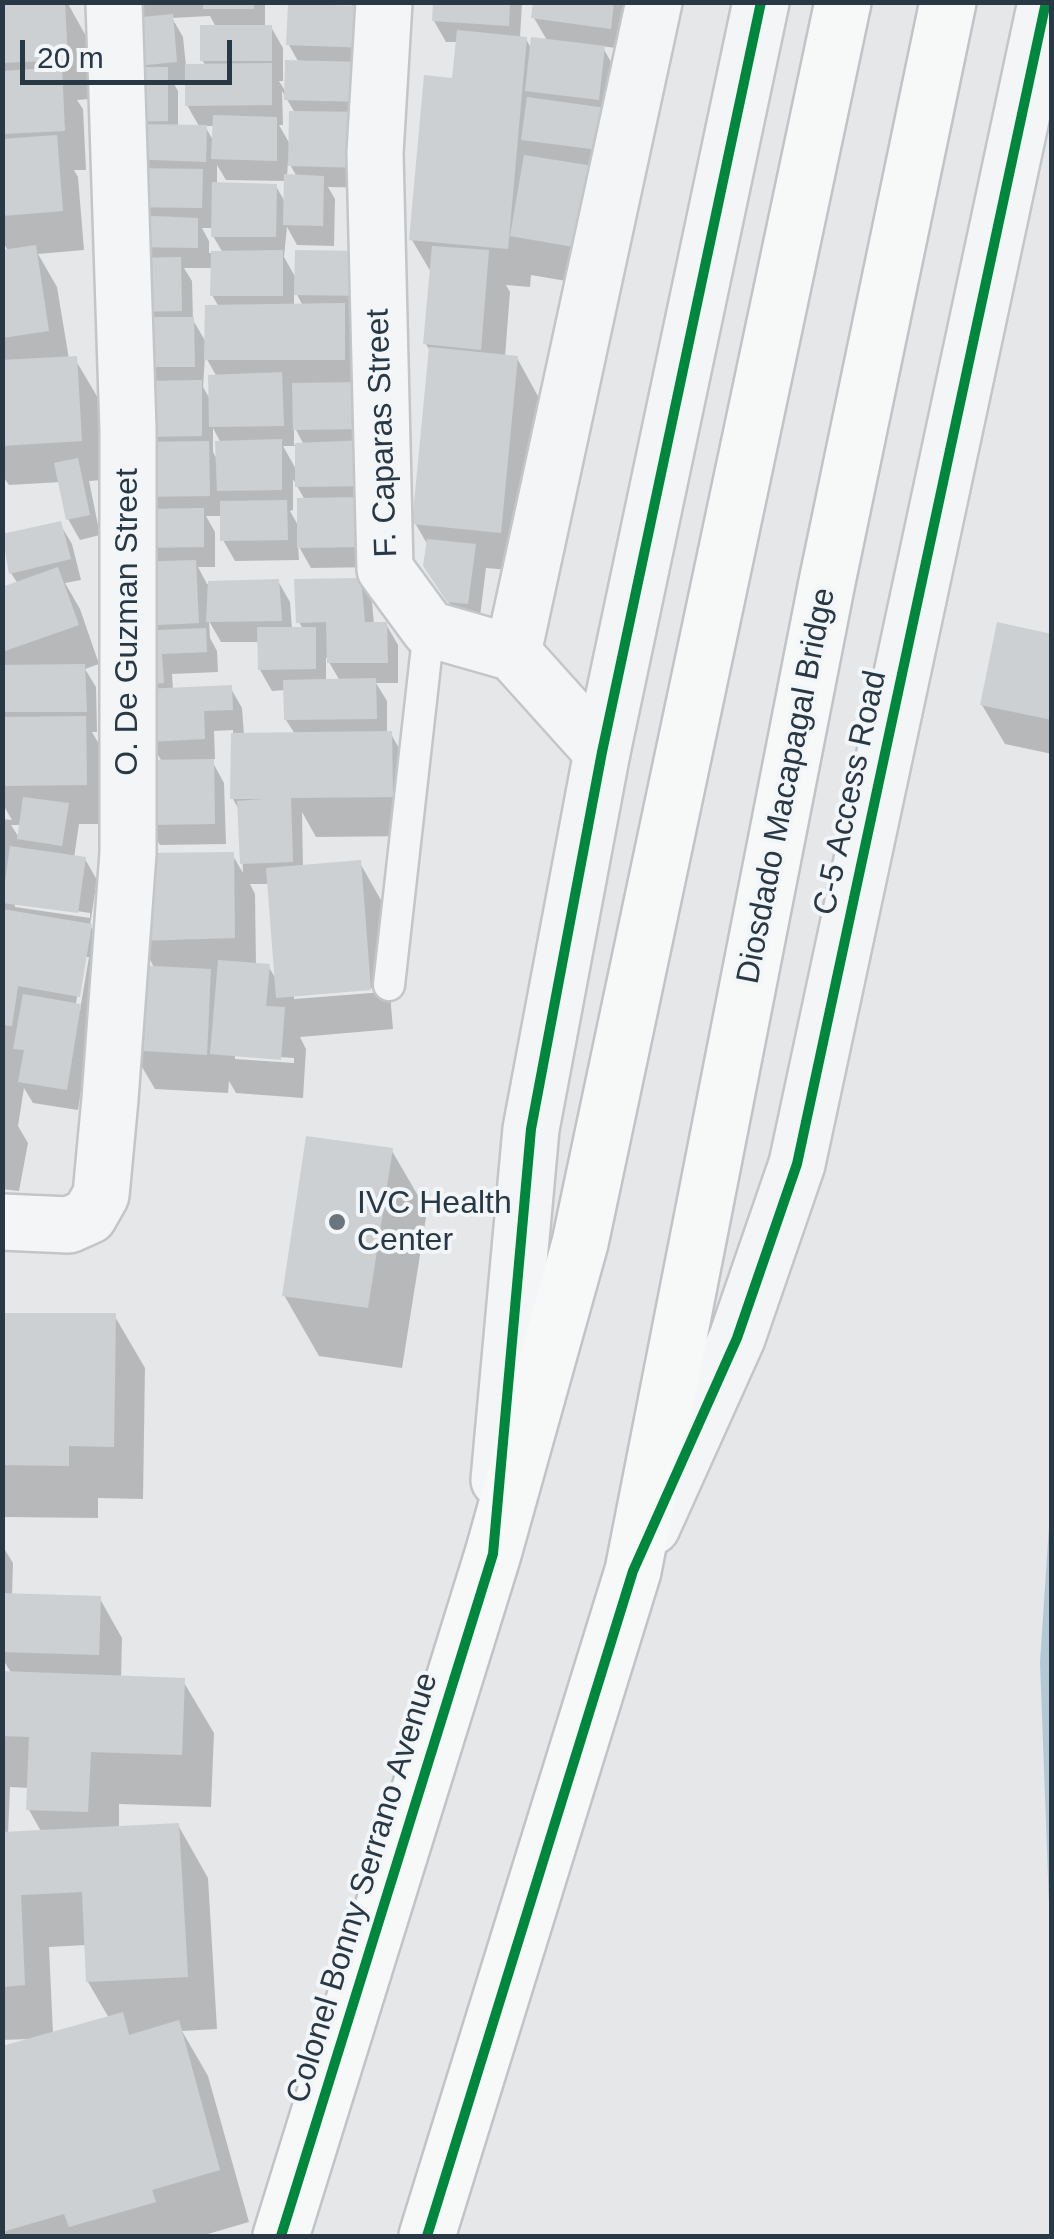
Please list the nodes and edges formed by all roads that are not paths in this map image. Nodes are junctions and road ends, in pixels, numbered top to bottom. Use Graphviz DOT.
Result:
graph roads {
  1 [pos="114,2"];
  2 [pos="384,2"];
  3 [pos="654,2"];
  4 [pos="761,2"];
  5 [pos="842,2"];
  6 [pos="948,2"];
  7 [pos="1046,2"];
  8 [pos="429,629"];
  9 [pos="513,653"];
  10 [pos="602,752"];
  11 [pos="389,985"];
  12 [pos="2,1222"];
  13 [pos="493,1554"];
  14 [pos="632,1571"];
  15 [pos="281,2236"];
  16 [pos="426,2236"];
  1 -- 12 [label="street, O. De Guzman Street"];
  2 -- 8 [label="street, F. Caparas Street"];
  3 -- 9 [label="street"];
  4 -- 10 [label="street"];
  5 -- 13 [label="main road"];
  6 -- 14 [label="main road, Diosdado Macapagal Bridge"];
  7 -- 14 [label="street, C-5 Access Road"];
  8 -- 9 [label="street"];
  8 -- 11 [label="lane"];
  9 -- 10 [label="street"];
  10 -- 13 [label="street"];
  13 -- 15 [label="main road, Colonel Bonny Serrano Avenue"];
  14 -- 16 [label="main road"];
}
